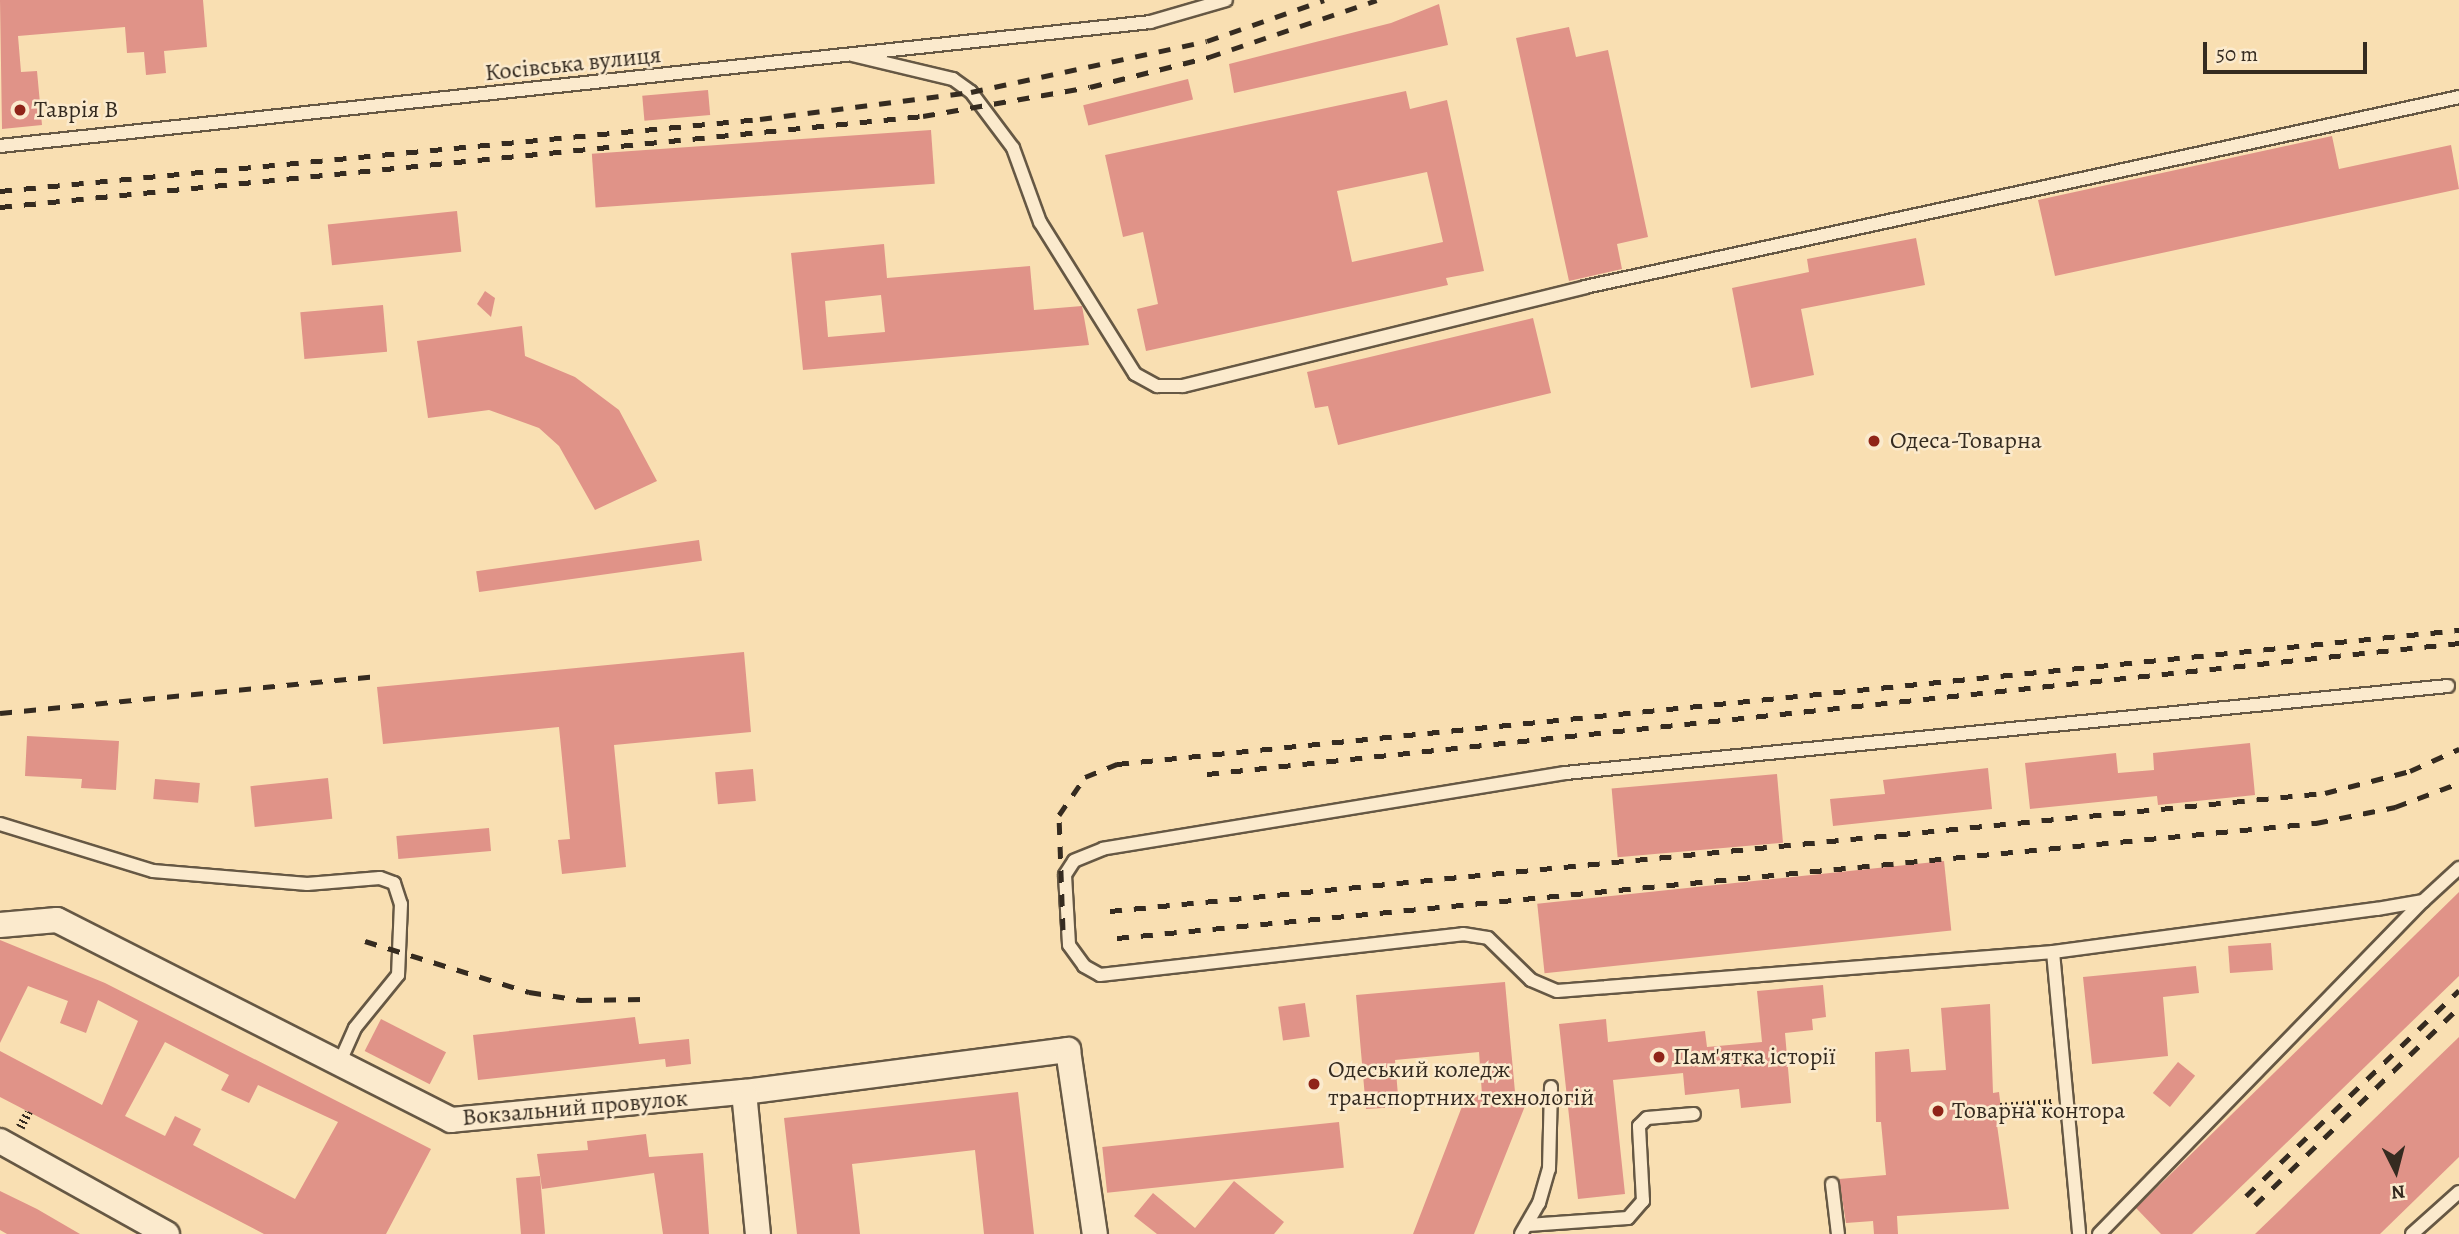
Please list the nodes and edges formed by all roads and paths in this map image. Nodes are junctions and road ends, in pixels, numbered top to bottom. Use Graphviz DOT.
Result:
graph roads {
  1 [pos="1226,0"];
  2 [pos="852,55"];
  3 [pos="2459,97"];
  4 [pos="0,146"];
  5 [pos="2448,686"];
  6 [pos="0,824"];
  7 [pos="2459,868"];
  8 [pos="2423,901"];
  9 [pos="0,925"];
  10 [pos="2053,952"];
  11 [pos="339,1064"];
  12 [pos="1551,1087"];
  13 [pos="744,1092"];
  14 [pos="2067,1100"];
  15 [pos="2000,1105"];
  16 [pos="28,1112"];
  17 [pos="1694,1114"];
  18 [pos="12,1134"];
  19 [pos="1832,1184"];
  20 [pos="2459,1192"];
  21 [pos="1525,1230"];
  22 [pos="167,1234"];
  23 [pos="758,1234"];
  24 [pos="1095,1234"];
  25 [pos="1838,1234"];
  26 [pos="2079,1234"];
  27 [pos="2099,1234"];
  28 [pos="2412,1234"];
  1 -- 2 [label="lane, Косівська вулиця"];
  2 -- 3 [label="lane"];
  2 -- 4 [label="lane, Косівська вулиця"];
  5 -- 10 [label="lane"];
  6 -- 11 [label="lane"];
  7 -- 8 [label="lane"];
  8 -- 10 [label="lane"];
  8 -- 27 [label="lane"];
  9 -- 11 [label="street, Вокзальний провулок"];
  10 -- 14 [label="lane"];
  11 -- 13 [label="street, Вокзальний провулок"];
  12 -- 21 [label="lane"];
  13 -- 23 [label="street"];
  13 -- 24 [label="street, Вокзальний провулок"];
  14 -- 15 [label="path"];
  14 -- 26 [label="lane"];
  16 -- 18 [label="path"];
  17 -- 21 [label="lane"];
  18 -- 22 [label="street"];
  19 -- 25 [label="lane"];
  20 -- 28 [label="lane"];
}
